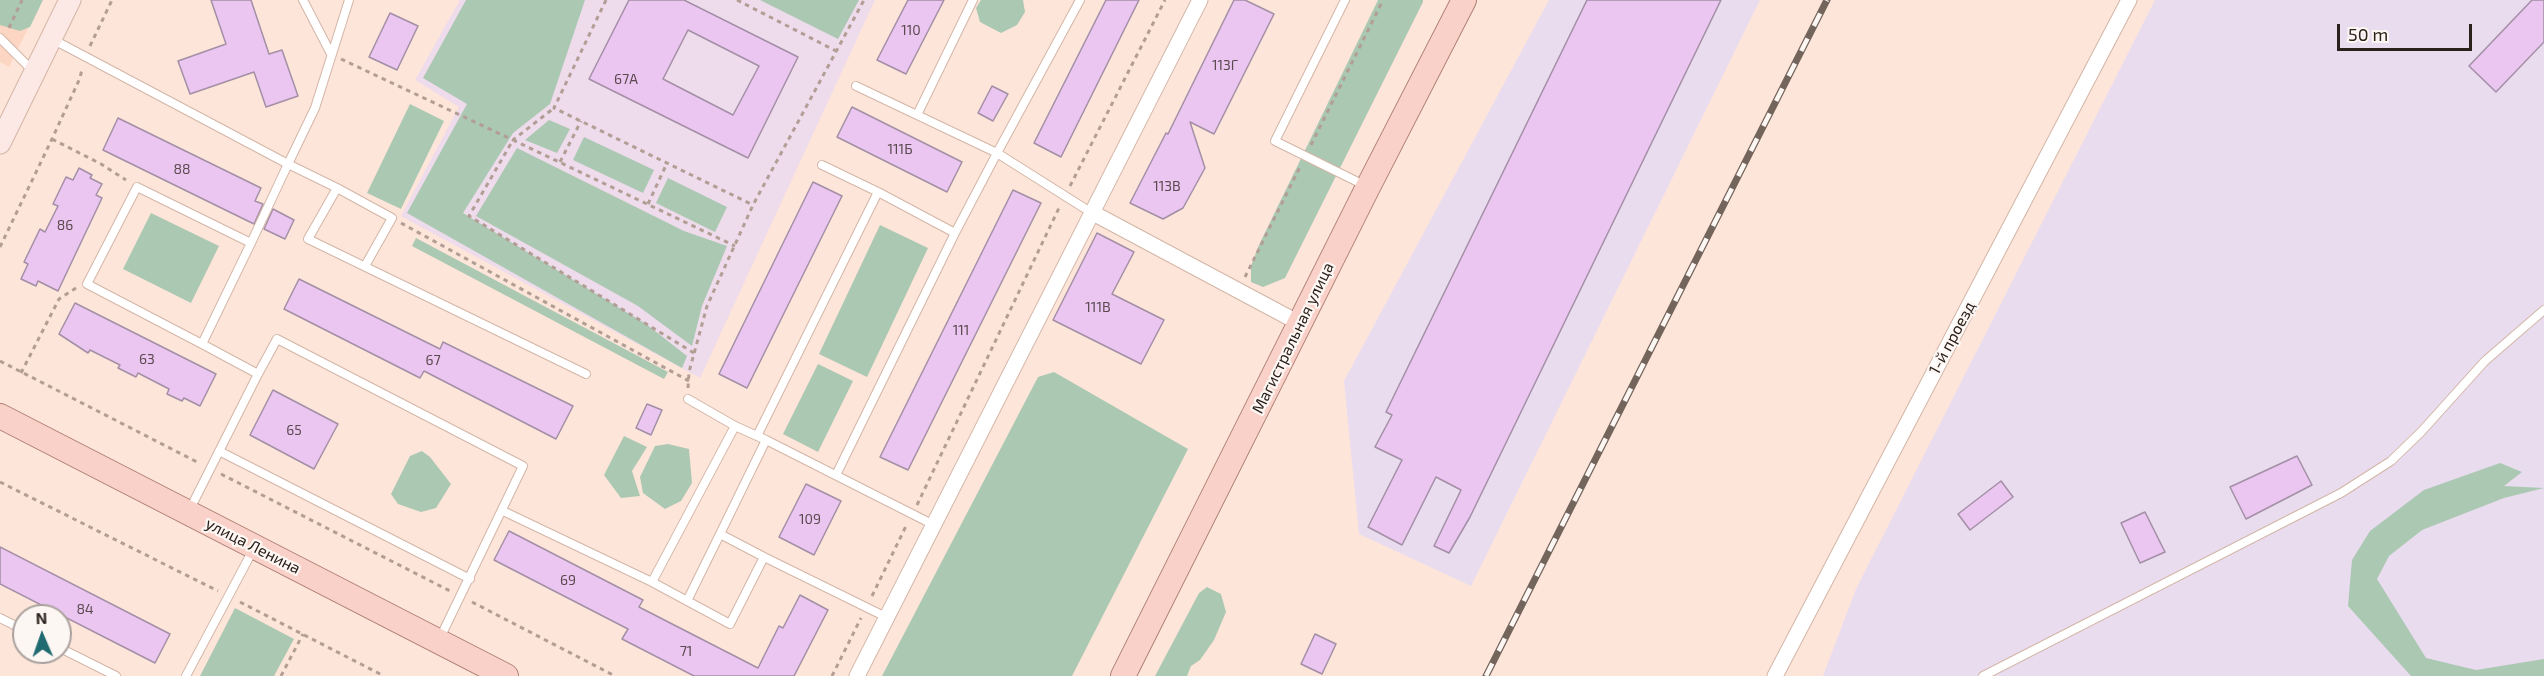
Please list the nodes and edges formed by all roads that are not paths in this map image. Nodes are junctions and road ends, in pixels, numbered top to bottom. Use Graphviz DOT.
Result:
graph roads {
  1 [pos="70,0"];
  2 [pos="303,0"];
  3 [pos="348,0"];
  4 [pos="973,0"];
  5 [pos="1080,0"];
  6 [pos="1200,0"];
  7 [pos="1345,0"];
  8 [pos="1464,0"];
  9 [pos="2129,0"];
  10 [pos="52,39"];
  11 [pos="2,40"];
  12 [pos="331,54"];
  13 [pos="34,73"];
  14 [pos="856,86"];
  15 [pos="917,115"];
  16 [pos="0,142"];
  17 [pos="997,153"];
  18 [pos="288,164"];
  19 [pos="822,165"];
  20 [pos="1368,187"];
  21 [pos="337,188"];
  22 [pos="878,192"];
  23 [pos="1093,213"];
  24 [pos="955,233"];
  25 [pos="251,243"];
  26 [pos="365,266"];
  27 [pos="2544,310"];
  28 [pos="1300,324"];
  29 [pos="202,344"];
  30 [pos="258,374"];
  31 [pos="586,374"];
  32 [pos="688,399"];
  33 [pos="0,416"];
  34 [pos="735,426"];
  35 [pos="757,436"];
  36 [pos="766,440"];
  37 [pos="219,451"];
  38 [pos="836,475"];
  39 [pos="503,511"];
  40 [pos="188,512"];
  41 [pos="934,525"];
  42 [pos="720,534"];
  43 [pos="255,547"];
  44 [pos="764,557"];
  45 [pos="470,579"];
  46 [pos="652,582"];
  47 [pos="687,601"];
  48 [pos="886,617"];
  49 [pos="439,641"];
  50 [pos="72,654"];
  51 [pos="116,676"];
  52 [pos="186,676"];
  53 [pos="506,676"];
  54 [pos="856,676"];
  55 [pos="1123,676"];
  56 [pos="1775,676"];
  57 [pos="1983,676"];
  1 -- 10 [label="main road"];
  2 -- 12 [label="lane"];
  3 -- 12 [label="lane"];
  4 -- 15 [label="lane"];
  5 -- 17 [label="lane"];
  6 -- 23 [label="street"];
  7 -- 20 [label="lane"];
  8 -- 20 [label="main road, Магистральная улица"];
  9 -- 56 [label="street, 1-й проезд"];
  10 -- 13 [label="main road"];
  10 -- 18 [label="lane"];
  11 -- 13 [label="lane"];
  12 -- 18 [label="lane"];
  13 -- 16 [label="main road"];
  14 -- 15 [label="lane"];
  15 -- 17 [label="lane"];
  17 -- 23 [label="lane"];
  17 -- 24 [label="lane"];
  18 -- 21 [label="lane"];
  18 -- 25 [label="lane"];
  19 -- 22 [label="lane"];
  20 -- 28 [label="main road, Магистральная улица"];
  21 -- 26 [label="lane"];
  21 -- 26 [label="lane"];
  22 -- 24 [label="lane"];
  22 -- 35 [label="lane"];
  23 -- 28 [label="street"];
  23 -- 41 [label="street"];
  24 -- 38 [label="lane"];
  25 -- 29 [label="lane"];
  25 -- 29 [label="lane"];
  26 -- 31 [label="lane"];
  27 -- 57 [label="lane"];
  28 -- 55 [label="main road, Магистральная улица"];
  29 -- 30 [label="lane"];
  30 -- 37 [label="lane"];
  30 -- 39 [label="lane"];
  32 -- 34 [label="lane"];
  33 -- 40 [label="main road, улица Ленина"];
  34 -- 35 [label="lane"];
  34 -- 46 [label="lane"];
  35 -- 36 [label="lane"];
  36 -- 38 [label="lane"];
  36 -- 42 [label="lane"];
  37 -- 40 [label="lane"];
  37 -- 45 [label="lane"];
  38 -- 41 [label="lane"];
  39 -- 45 [label="lane"];
  39 -- 46 [label="lane"];
  40 -- 43 [label="main road, улица Ленина"];
  41 -- 48 [label="street"];
  42 -- 44 [label="lane"];
  42 -- 47 [label="lane"];
  43 -- 49 [label="main road, улица Ленина"];
  43 -- 52 [label="lane"];
  44 -- 47 [label="lane"];
  44 -- 48 [label="lane"];
  45 -- 49 [label="lane"];
  46 -- 47 [label="lane"];
  48 -- 54 [label="street"];
  49 -- 53 [label="main road, улица Ленина"];
  50 -- 51 [label="lane"];
}
